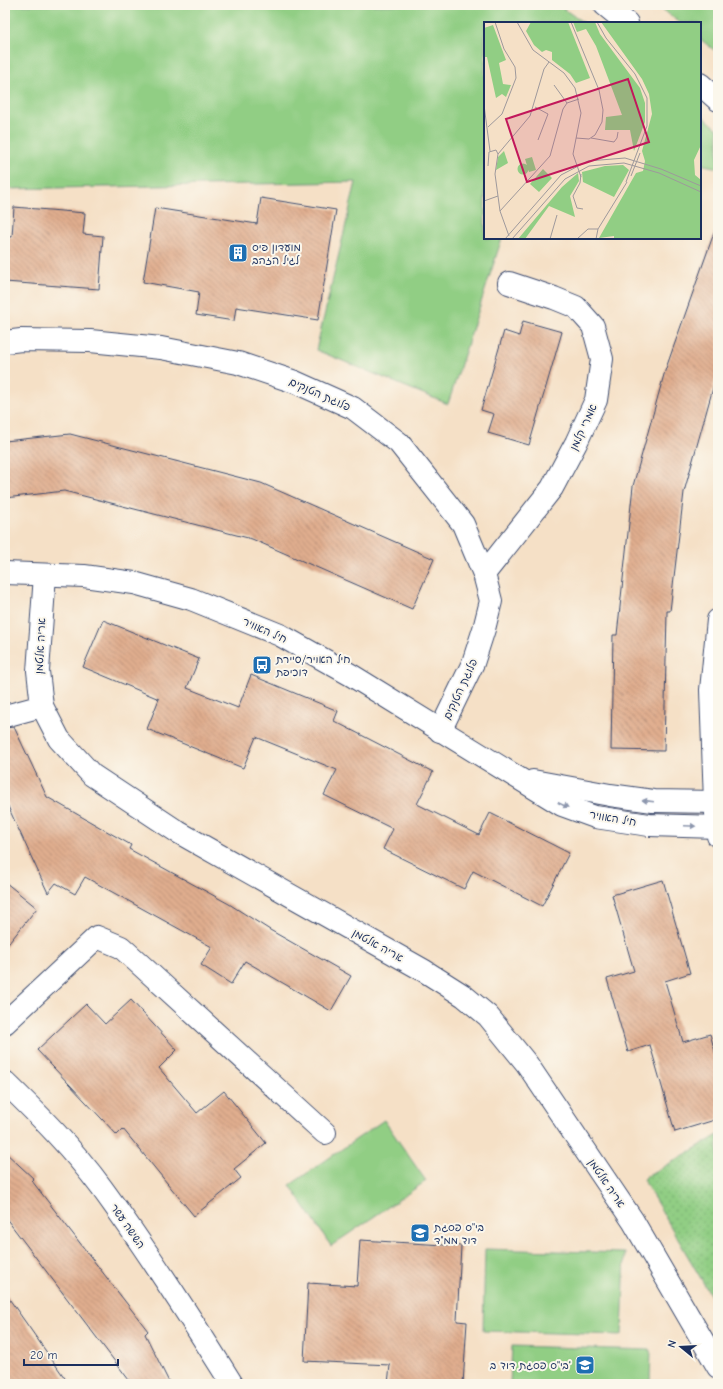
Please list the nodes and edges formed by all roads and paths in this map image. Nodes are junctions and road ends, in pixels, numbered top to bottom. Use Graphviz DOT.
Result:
graph roads {
  1 [pos="605,5"];
  2 [pos="626,22"];
  3 [pos="701,80"];
  4 [pos="701,85"];
  5 [pos="718,89"];
  6 [pos="718,100"];
  7 [pos="509,283"];
  8 [pos="5,342"];
  9 [pos="5,573"];
  10 [pos="484,574"];
  11 [pos="45,575"];
  12 [pos="718,620"];
  13 [pos="42,706"];
  14 [pos="5,716"];
  15 [pos="440,731"];
  16 [pos="518,777"];
  17 [pos="717,802"];
  18 [pos="718,830"];
  19 [pos="5,1024"];
  20 [pos="5,1082"];
  21 [pos="325,1133"];
  22 [pos="718,1367"];
  23 [pos="232,1384"];
  1 -- 2 [label="street"];
  3 -- 5 [label="street"];
  4 -- 6 [label="street"];
  7 -- 10 [label="street, אמרי קלמן"];
  8 -- 10 [label="street, פלוגת הטנקים"];
  9 -- 11 [label="street, חיל האוויר"];
  10 -- 15 [label="street, פלוגת הטנקים"];
  11 -- 13 [label="street, אריה אלטמן"];
  11 -- 15 [label="street, חיל האוויר"];
  12 -- 17 [label="street"];
  13 -- 14 [label="street"];
  13 -- 22 [label="street, אריה אלטמן"];
  15 -- 16 [label="street, חיל האוויר"];
  17 -- 16 [label="street, חיל האוויר, one-way"];
  16 -- 18 [label="street, חיל האוויר, one-way"];
  17 -- 18 [label="street"];
  19 -- 21 [label="street"];
  20 -- 23 [label="street, השישה עשר"];
}
